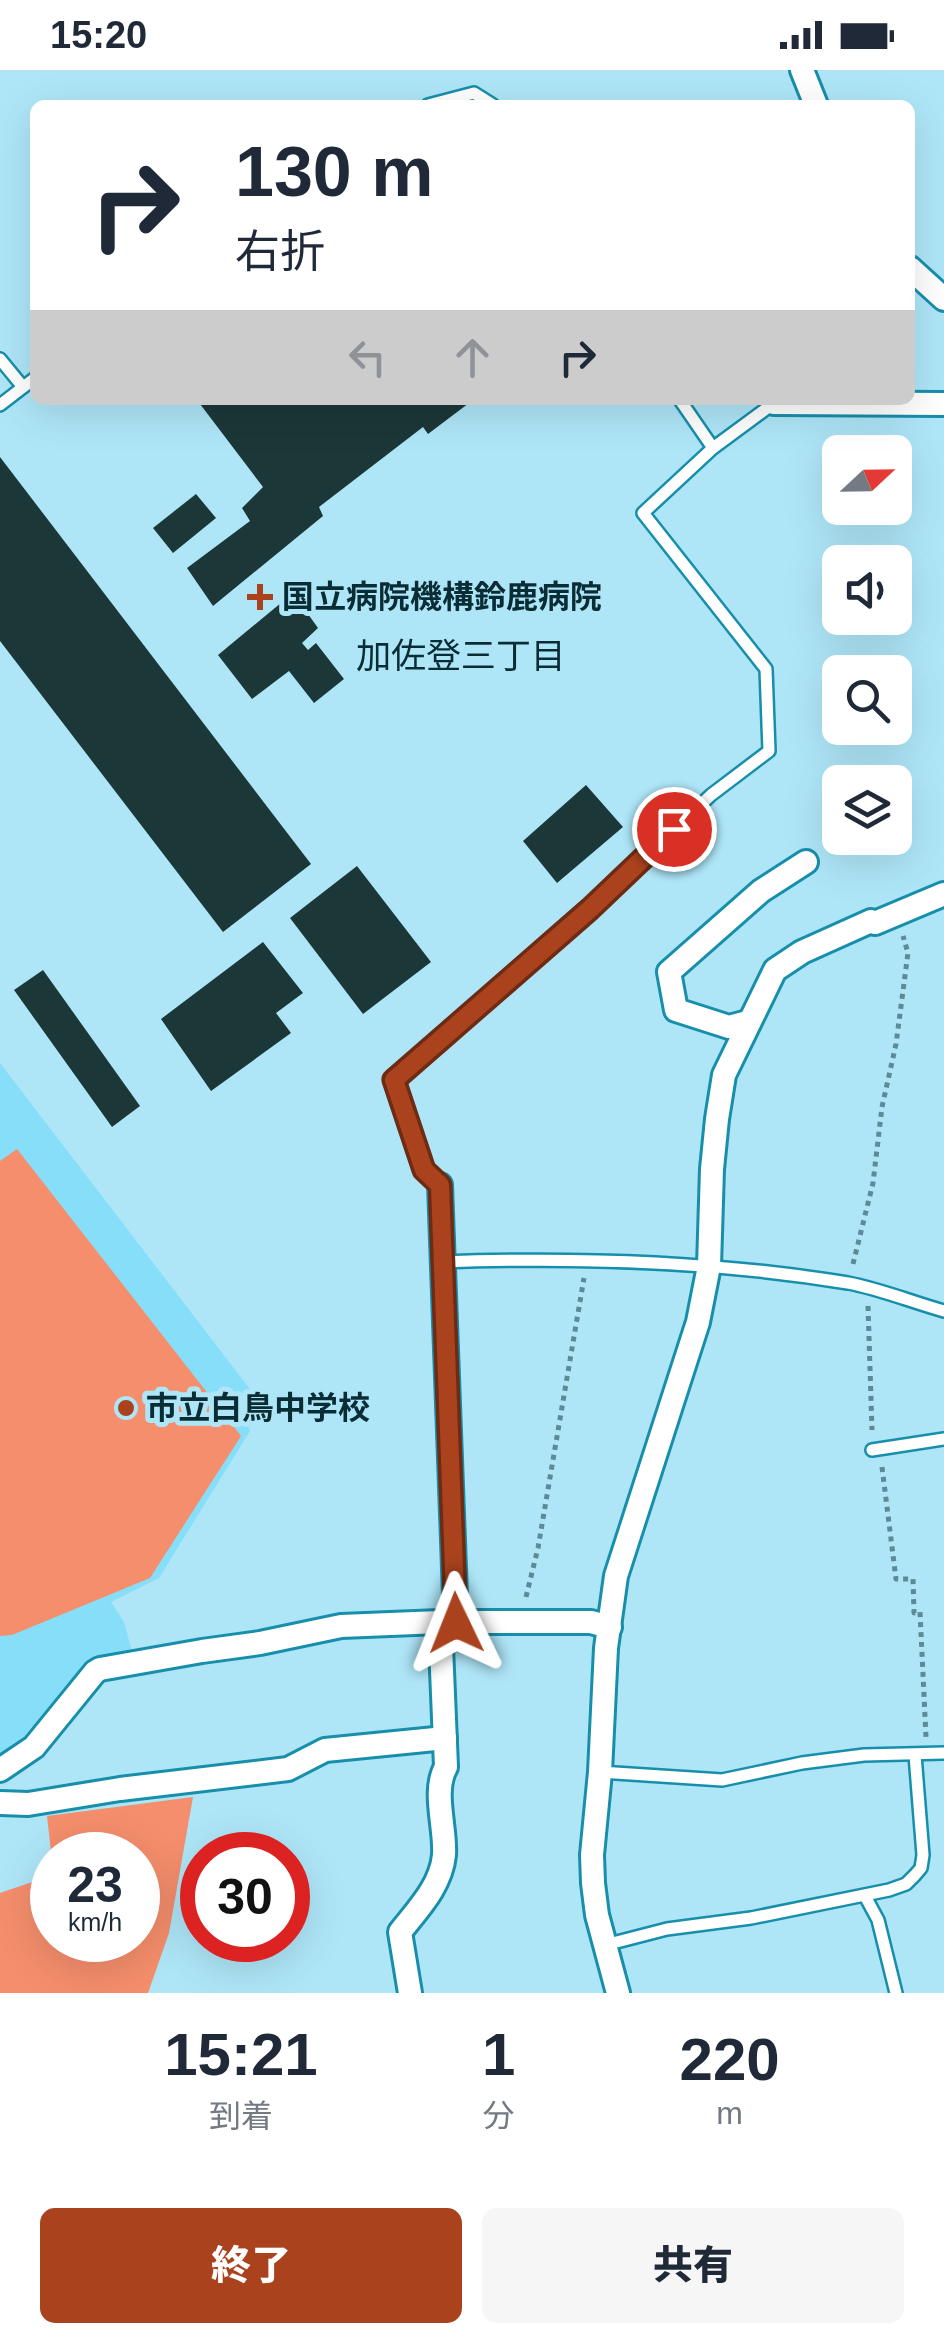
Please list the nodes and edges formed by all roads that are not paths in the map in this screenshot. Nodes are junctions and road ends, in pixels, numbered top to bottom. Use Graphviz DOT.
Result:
graph roads {
  1 [pos="802,70"];
  2 [pos="447,100"];
  3 [pos="485,100"];
  4 [pos="814,100"];
  5 [pos="915,273"];
  6 [pos="944,299"];
  7 [pos="0,359"];
  8 [pos="30,382"];
  9 [pos="23,387"];
  10 [pos="915,404"];
  11 [pos="944,404"];
  12 [pos="0,405"];
  13 [pos="683,405"];
  14 [pos="771,405"];
  15 [pos="713,448"];
  16 [pos="806,862"];
  17 [pos="944,894"];
  18 [pos="748,1022"];
  19 [pos="440,1185"];
  20 [pos="442,1262"];
  21 [pos="709,1266"];
  22 [pos="944,1311"];
  23 [pos="944,1439"];
  24 [pos="876,1449"];
  25 [pos="448,1622"];
  26 [pos="610,1627"];
  27 [pos="445,1738"];
  28 [pos="944,1754"];
  29 [pos="921,1755"];
  30 [pos="0,1770"];
  31 [pos="600,1772"];
  32 [pos="0,1803"];
  33 [pos="865,1896"];
  34 [pos="605,1945"];
  35 [pos="410,1993"];
  36 [pos="618,1993"];
  37 [pos="896,1993"];
  1 -- 4 [label="street"];
  2 -- 3 [label="lane"];
  5 -- 6 [label="street"];
  7 -- 9 [label="lane"];
  8 -- 9 [label="lane"];
  9 -- 12 [label="lane"];
  10 -- 11 [label="street"];
  13 -- 15 [label="lane"];
  14 -- 15 [label="lane"];
  15 -- 19 [label="lane"];
  16 -- 18 [label="street"];
  17 -- 18 [label="street"];
  18 -- 21 [label="street"];
  19 -- 20 [label="street"];
  20 -- 21 [label="lane"];
  20 -- 25 [label="street"];
  21 -- 22 [label="lane"];
  21 -- 26 [label="street"];
  23 -- 24 [label="lane"];
  25 -- 26 [label="street"];
  25 -- 27 [label="street"];
  25 -- 30 [label="street"];
  26 -- 31 [label="street"];
  27 -- 32 [label="street"];
  27 -- 35 [label="street"];
  28 -- 29 [label="lane"];
  29 -- 31 [label="lane"];
  29 -- 33 [label="lane"];
  31 -- 34 [label="street"];
  33 -- 34 [label="lane"];
  33 -- 37 [label="lane"];
  34 -- 36 [label="street"];
}
